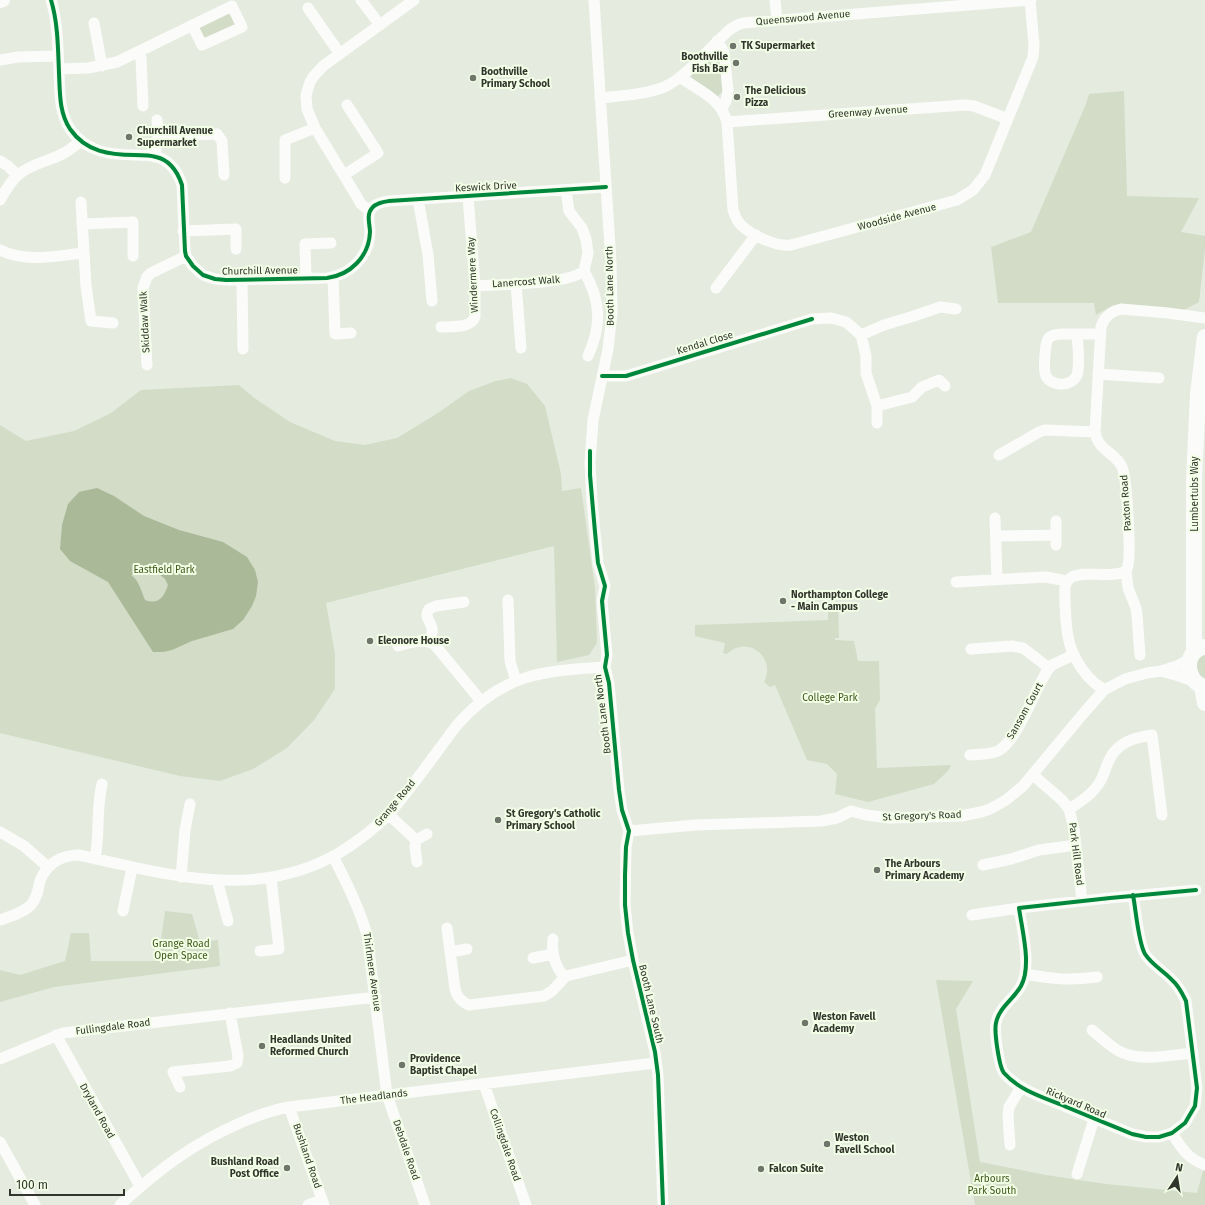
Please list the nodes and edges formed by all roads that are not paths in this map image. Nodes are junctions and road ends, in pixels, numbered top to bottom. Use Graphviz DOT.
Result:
graph roads {
  1 [pos="51,0"];
  2 [pos="361,0"];
  3 [pos="414,0"];
  4 [pos="594,0"];
  5 [pos="775,0"];
  6 [pos="1030,0"];
  7 [pos="929,4"];
  8 [pos="308,8"];
  9 [pos="777,20"];
  10 [pos="94,23"];
  11 [pos="192,25"];
  12 [pos="380,25"];
  13 [pos="717,42"];
  14 [pos="139,52"];
  15 [pos="340,54"];
  16 [pos="58,56"];
  17 [pos="0,60"];
  18 [pos="102,66"];
  19 [pos="59,69"];
  20 [pos="680,77"];
  21 [pos="600,98"];
  22 [pos="346,105"];
  23 [pos="142,106"];
  24 [pos="722,108"];
  25 [pos="1008,119"];
  26 [pos="157,120"];
  27 [pos="727,122"];
  28 [pos="315,128"];
  29 [pos="158,136"];
  30 [pos="81,141"];
  31 [pos="155,156"];
  32 [pos="0,161"];
  33 [pos="17,175"];
  34 [pos="224,175"];
  35 [pos="344,175"];
  36 [pos="285,178"];
  37 [pos="606,187"];
  38 [pos="566,190"];
  39 [pos="468,196"];
  40 [pos="418,199"];
  41 [pos="0,200"];
  42 [pos="81,202"];
  43 [pos="370,211"];
  44 [pos="82,224"];
  45 [pos="184,231"];
  46 [pos="756,235"];
  47 [pos="331,243"];
  48 [pos="236,249"];
  49 [pos="0,250"];
  50 [pos="84,253"];
  51 [pos="133,256"];
  52 [pos="186,256"];
  53 [pos="584,271"];
  54 [pos="333,277"];
  55 [pos="306,278"];
  56 [pos="242,280"];
  57 [pos="516,283"];
  58 [pos="475,286"];
  59 [pos="716,288"];
  60 [pos="432,301"];
  61 [pos="956,309"];
  62 [pos="1205,318"];
  63 [pos="113,323"];
  64 [pos="441,327"];
  65 [pos="351,333"];
  66 [pos="1078,334"];
  67 [pos="1100,334"];
  68 [pos="861,335"];
  69 [pos="1205,337"];
  70 [pos="521,348"];
  71 [pos="243,349"];
  72 [pos="588,356"];
  73 [pos="147,365"];
  74 [pos="1098,374"];
  75 [pos="602,376"];
  76 [pos="1159,378"];
  77 [pos="945,386"];
  78 [pos="877,406"];
  79 [pos="877,423"];
  80 [pos="1094,432"];
  81 [pos="999,455"];
  82 [pos="995,518"];
  83 [pos="1056,521"];
  84 [pos="996,536"];
  85 [pos="1126,571"];
  86 [pos="997,580"];
  87 [pos="1067,581"];
  88 [pos="956,582"];
  89 [pos="508,600"];
  90 [pos="464,602"];
  91 [pos="430,642"];
  92 [pos="398,646"];
  93 [pos="971,648"];
  94 [pos="1196,652"];
  95 [pos="1074,654"];
  96 [pos="1140,656"];
  97 [pos="605,667"];
  98 [pos="1049,668"];
  99 [pos="1161,672"];
  100 [pos="516,681"];
  101 [pos="1201,685"];
  102 [pos="1104,690"];
  103 [pos="481,701"];
  104 [pos="1205,703"];
  105 [pos="970,754"];
  106 [pos="1033,775"];
  107 [pos="102,784"];
  108 [pos="190,804"];
  109 [pos="1070,808"];
  110 [pos="388,814"];
  111 [pos="1162,815"];
  112 [pos="629,831"];
  113 [pos="0,832"];
  114 [pos="427,834"];
  115 [pos="416,840"];
  116 [pos="1076,845"];
  117 [pos="333,856"];
  118 [pos="95,859"];
  119 [pos="417,862"];
  120 [pos="983,865"];
  121 [pos="48,867"];
  122 [pos="132,868"];
  123 [pos="181,877"];
  124 [pos="271,878"];
  125 [pos="217,880"];
  126 [pos="1196,890"];
  127 [pos="1133,895"];
  128 [pos="1082,901"];
  129 [pos="1019,908"];
  130 [pos="123,910"];
  131 [pos="972,915"];
  132 [pos="0,920"];
  133 [pos="228,922"];
  134 [pos="447,928"];
  135 [pos="553,939"];
  136 [pos="467,949"];
  137 [pos="260,951"];
  138 [pos="450,952"];
  139 [pos="553,954"];
  140 [pos="532,958"];
  141 [pos="633,960"];
  142 [pos="1025,974"];
  143 [pos="564,977"];
  144 [pos="1097,977"];
  145 [pos="376,997"];
  146 [pos="230,1013"];
  147 [pos="1092,1030"];
  148 [pos="56,1035"];
  149 [pos="1193,1053"];
  150 [pos="0,1059"];
  151 [pos="655,1063"];
  152 [pos="484,1084"];
  153 [pos="180,1087"];
  154 [pos="1021,1087"];
  155 [pos="388,1095"];
  156 [pos="289,1107"];
  157 [pos="1094,1119"];
  158 [pos="1172,1134"];
  159 [pos="0,1142"];
  160 [pos="1010,1144"];
  161 [pos="1205,1165"];
  162 [pos="1078,1174"];
  163 [pos="140,1186"];
  164 [pos="323,1203"];
  165 [pos="35,1205"];
  166 [pos="120,1205"];
  167 [pos="308,1205"];
  168 [pos="425,1205"];
  169 [pos="526,1205"];
  170 [pos="663,1205"];
  1 -- 16 [label="street"];
  2 -- 12 [label="street"];
  3 -- 12 [label="street"];
  4 -- 21 [label="street, Booth Lane North"];
  5 -- 9 [label="street"];
  6 -- 7 [label="street, Queenswood Avenue"];
  6 -- 25 [label="street, Woodside Avenue"];
  7 -- 9 [label="street, Queenswood Avenue"];
  8 -- 15 [label="street"];
  9 -- 13 [label="street, Queenswood Avenue"];
  10 -- 18 [label="street"];
  11 -- 14 [label="street"];
  12 -- 15 [label="street"];
  13 -- 20 [label="street, Queenswood Avenue"];
  13 -- 24 [label="street"];
  14 -- 18 [label="street"];
  14 -- 23 [label="street"];
  15 -- 28 [label="street"];
  16 -- 17 [label="street"];
  16 -- 19 [label="street"];
  18 -- 19 [label="street"];
  19 -- 30 [label="street"];
  20 -- 21 [label="street, Queenswood Avenue"];
  20 -- 24 [label="street, Woodside Avenue"];
  21 -- 37 [label="street, Booth Lane North"];
  22 -- 35 [label="street"];
  24 -- 27 [label="street, Woodside Avenue"];
  25 -- 27 [label="street, Greenway Avenue"];
  25 -- 46 [label="street, Woodside Avenue"];
  26 -- 29 [label="street"];
  27 -- 46 [label="street, Woodside Avenue"];
  28 -- 35 [label="street"];
  28 -- 36 [label="street"];
  29 -- 31 [label="street"];
  29 -- 34 [label="street"];
  30 -- 31 [label="street"];
  30 -- 33 [label="street"];
  31 -- 45 [label="street"];
  32 -- 33 [label="street"];
  33 -- 41 [label="street"];
  35 -- 43 [label="street"];
  37 -- 38 [label="street, Keswick Drive"];
  37 -- 75 [label="street, Booth Lane North"];
  38 -- 39 [label="street, Keswick Drive"];
  38 -- 53 [label="street"];
  39 -- 40 [label="street, Keswick Drive"];
  39 -- 58 [label="street, Windermere Way"];
  40 -- 43 [label="street, Keswick Drive"];
  40 -- 60 [label="street"];
  42 -- 44 [label="street"];
  43 -- 54 [label="street, Churchill Avenue"];
  44 -- 50 [label="street"];
  44 -- 51 [label="street"];
  45 -- 48 [label="street"];
  45 -- 52 [label="street"];
  46 -- 59 [label="street"];
  47 -- 55 [label="street, Churchill Avenue"];
  49 -- 50 [label="street"];
  50 -- 63 [label="street"];
  52 -- 56 [label="street, Churchill Avenue"];
  52 -- 73 [label="street, Skiddaw Walk"];
  53 -- 57 [label="street, Lanercost Walk"];
  53 -- 72 [label="street"];
  54 -- 55 [label="street, Churchill Avenue"];
  54 -- 65 [label="street"];
  55 -- 56 [label="street, Churchill Avenue"];
  56 -- 71 [label="street, Churchill Avenue"];
  57 -- 58 [label="street, Lanercost Walk"];
  57 -- 70 [label="street"];
  58 -- 64 [label="street, Windermere Way"];
  61 -- 68 [label="street"];
  62 -- 67 [label="street"];
  66 -- 66 [label="street"];
  66 -- 67 [label="street"];
  67 -- 74 [label="street"];
  68 -- 75 [label="street, Kendal Close"];
  68 -- 78 [label="street"];
  69 -- 94 [label="highway, Lumbertubs Way"];
  74 -- 76 [label="street"];
  74 -- 80 [label="street"];
  75 -- 97 [label="street, Booth Lane North"];
  77 -- 78 [label="street"];
  78 -- 79 [label="street"];
  80 -- 81 [label="street"];
  80 -- 85 [label="street, Paxton Road"];
  82 -- 84 [label="street"];
  83 -- 84 [label="street"];
  84 -- 86 [label="street"];
  85 -- 87 [label="street"];
  85 -- 96 [label="street, Paxton Road"];
  86 -- 87 [label="street"];
  86 -- 88 [label="street"];
  87 -- 95 [label="street"];
  89 -- 100 [label="street"];
  90 -- 91 [label="street"];
  91 -- 92 [label="street"];
  91 -- 103 [label="street"];
  93 -- 98 [label="street"];
  94 -- 99 [label="street"];
  94 -- 101 [label="highway, Lumbertubs Way"];
  95 -- 98 [label="street"];
  95 -- 102 [label="street"];
  97 -- 100 [label="street, Grange Road"];
  97 -- 112 [label="street, Booth Lane North"];
  98 -- 105 [label="street, Sansom Court"];
  99 -- 101 [label="street"];
  99 -- 102 [label="street, St Gregory's Road"];
  100 -- 103 [label="street, Grange Road"];
  101 -- 104 [label="highway"];
  102 -- 106 [label="street, St Gregory's Road"];
  103 -- 110 [label="street, Grange Road"];
  106 -- 109 [label="street, Park Hill Road"];
  106 -- 112 [label="street, St Gregory's Road"];
  107 -- 118 [label="street"];
  108 -- 123 [label="street"];
  109 -- 111 [label="street"];
  109 -- 116 [label="street, Park Hill Road"];
  110 -- 115 [label="street"];
  110 -- 117 [label="street, Grange Road"];
  112 -- 141 [label="street, Booth Lane South"];
  113 -- 121 [label="street"];
  114 -- 115 [label="street"];
  115 -- 119 [label="street"];
  116 -- 120 [label="street"];
  116 -- 128 [label="street, Park Hill Road"];
  117 -- 124 [label="street, Grange Road"];
  117 -- 145 [label="street, Thirlmere Avenue"];
  118 -- 121 [label="street, Grange Road"];
  118 -- 122 [label="street, Grange Road"];
  121 -- 132 [label="street"];
  122 -- 123 [label="street, Grange Road"];
  122 -- 130 [label="street"];
  123 -- 125 [label="street, Grange Road"];
  124 -- 125 [label="street, Grange Road"];
  124 -- 137 [label="street"];
  125 -- 133 [label="street"];
  126 -- 127 [label="street"];
  127 -- 128 [label="street"];
  127 -- 149 [label="street"];
  128 -- 129 [label="street"];
  129 -- 131 [label="street"];
  129 -- 142 [label="street, Rickyard Road"];
  134 -- 138 [label="street"];
  135 -- 139 [label="street"];
  136 -- 138 [label="street"];
  138 -- 143 [label="street"];
  139 -- 140 [label="street"];
  139 -- 143 [label="street"];
  141 -- 143 [label="street"];
  141 -- 151 [label="street, Booth Lane South"];
  142 -- 144 [label="street"];
  142 -- 154 [label="street, Rickyard Road"];
  145 -- 146 [label="street, Fullingdale Road"];
  145 -- 155 [label="street, Thirlmere Avenue"];
  146 -- 148 [label="street, Fullingdale Road"];
  146 -- 153 [label="street"];
  147 -- 149 [label="street"];
  148 -- 150 [label="street, Fullingdale Road"];
  148 -- 163 [label="street, Dryland Road"];
  149 -- 158 [label="street"];
  151 -- 152 [label="street, The Headlands"];
  151 -- 170 [label="street, Booth Lane South"];
  152 -- 155 [label="street, The Headlands"];
  152 -- 169 [label="street, Collingdale Road"];
  154 -- 157 [label="street, Rickyard Road"];
  154 -- 160 [label="street"];
  155 -- 156 [label="street, The Headlands"];
  155 -- 168 [label="street, Debdale Road"];
  156 -- 163 [label="street, The Headlands"];
  156 -- 164 [label="street, Bushland Road"];
  157 -- 158 [label="street, Rickyard Road"];
  157 -- 162 [label="street"];
  158 -- 161 [label="street"];
  159 -- 165 [label="street"];
  163 -- 166 [label="street, The Headlands"];
  164 -- 167 [label="street"];
}
